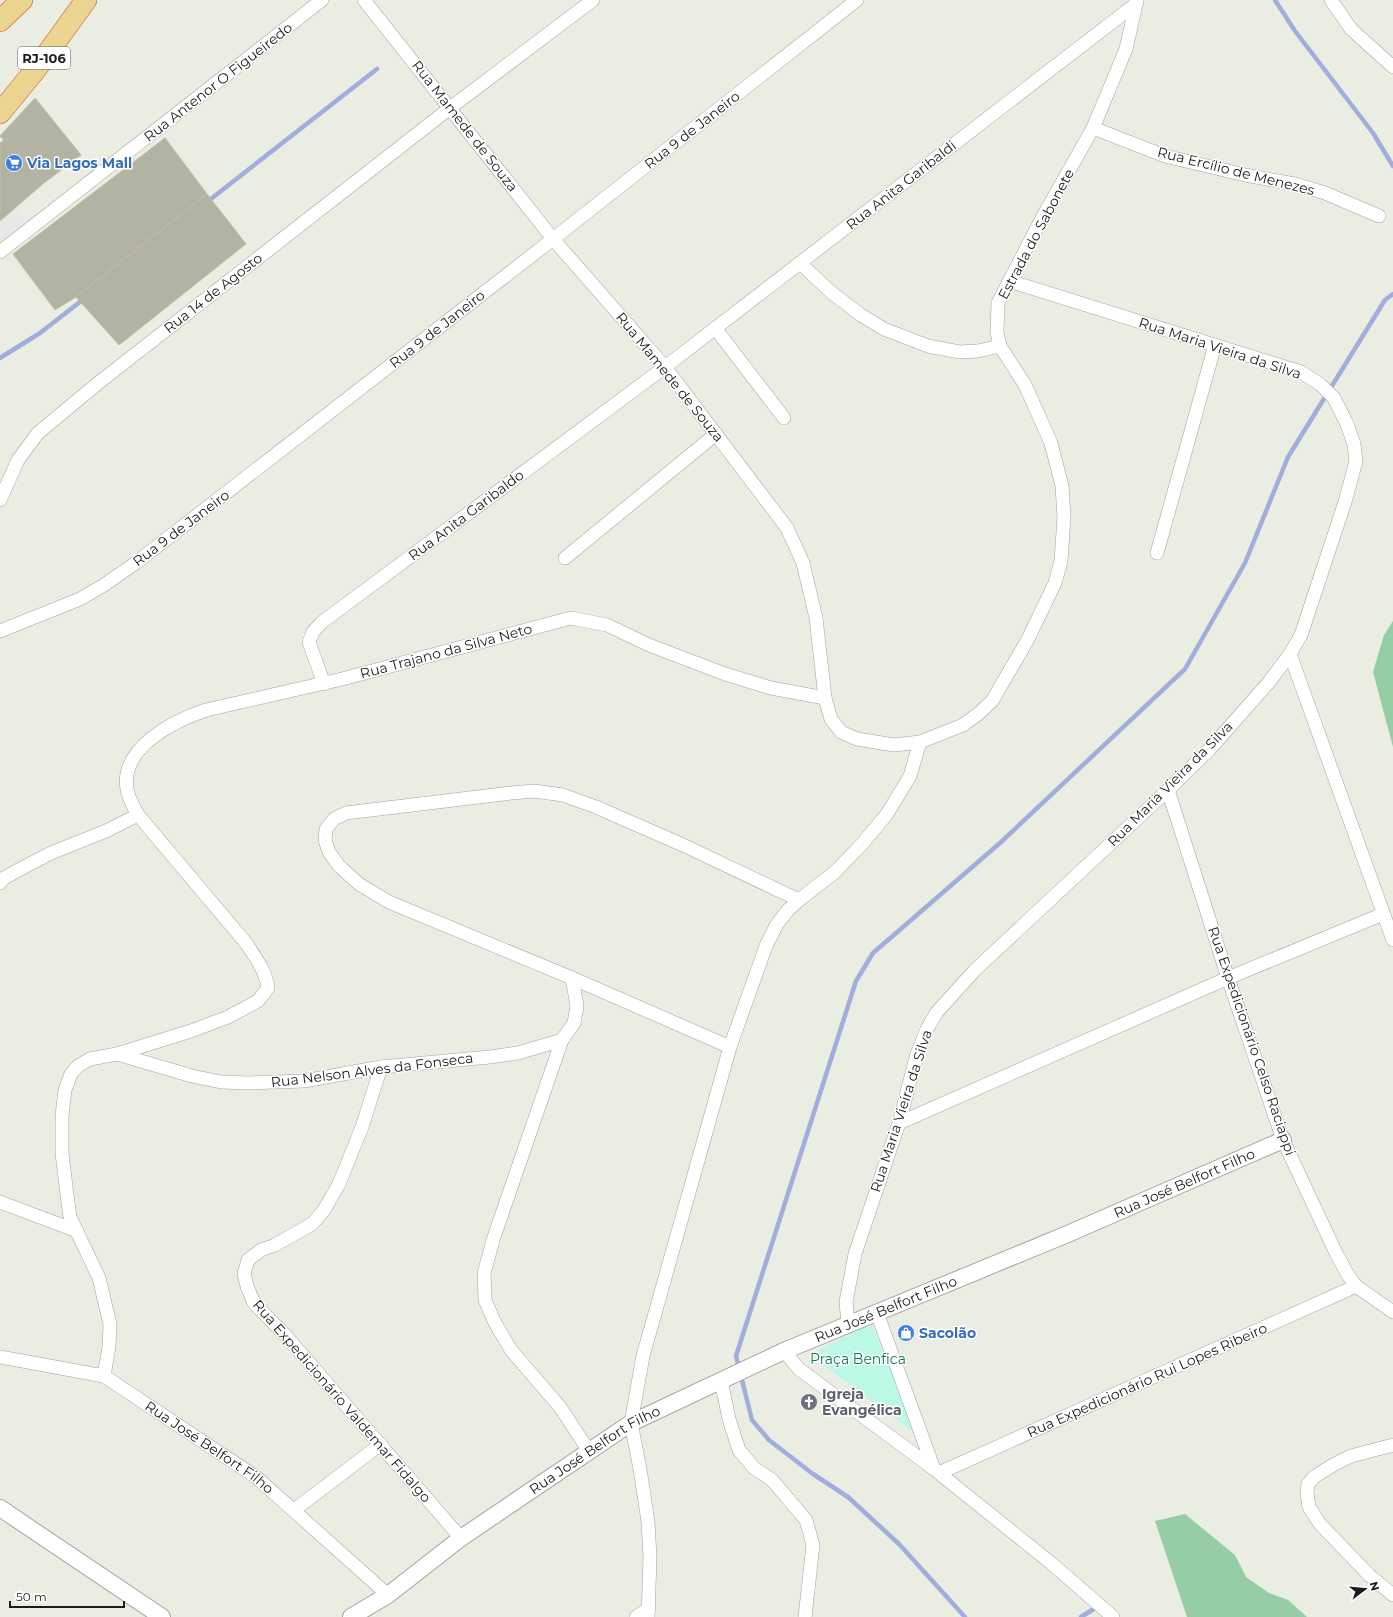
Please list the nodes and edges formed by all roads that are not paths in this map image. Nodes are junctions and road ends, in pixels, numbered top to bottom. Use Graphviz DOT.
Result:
graph roads {
  1 [pos="22,0"];
  2 [pos="86,0"];
  3 [pos="322,0"];
  4 [pos="364,0"];
  5 [pos="593,0"];
  6 [pos="857,0"];
  7 [pos="1331,0"];
  8 [pos="1137,1"];
  9 [pos="0,21"];
  10 [pos="1393,67"];
  11 [pos="450,108"];
  12 [pos="0,113"];
  13 [pos="1093,128"];
  14 [pos="1379,216"];
  15 [pos="553,239"];
  16 [pos="0,252"];
  17 [pos="800,263"];
  18 [pos="1009,281"];
  19 [pos="715,328"];
  20 [pos="1215,345"];
  21 [pos="1000,346"];
  22 [pos="665,367"];
  23 [pos="784,418"];
  24 [pos="716,434"];
  25 [pos="0,500"];
  26 [pos="1157,553"];
  27 [pos="565,558"];
  28 [pos="0,630"];
  29 [pos="1290,654"];
  30 [pos="324,684"];
  31 [pos="825,698"];
  32 [pos="920,742"];
  33 [pos="1168,790"];
  34 [pos="138,815"];
  35 [pos="0,883"];
  36 [pos="799,900"];
  37 [pos="1383,914"];
  38 [pos="1393,940"];
  39 [pos="572,978"];
  40 [pos="1228,978"];
  41 [pos="562,1040"];
  42 [pos="730,1047"];
  43 [pos="117,1054"];
  44 [pos="381,1067"];
  45 [pos="899,1123"];
  46 [pos="1283,1140"];
  47 [pos="0,1202"];
  48 [pos="77,1230"];
  49 [pos="1356,1286"];
  50 [pos="1393,1312"];
  51 [pos="877,1313"];
  52 [pos="848,1324"];
  53 [pos="784,1351"];
  54 [pos="0,1357"];
  55 [pos="104,1376"];
  56 [pos="721,1380"];
  57 [pos="631,1423"];
  58 [pos="381,1444"];
  59 [pos="1393,1445"];
  60 [pos="589,1451"];
  61 [pos="937,1471"];
  62 [pos="0,1508"];
  63 [pos="294,1510"];
  64 [pos="461,1538"];
  65 [pos="388,1595"];
  66 [pos="1393,1595"];
  67 [pos="648,1612"];
  68 [pos="162,1617"];
  69 [pos="351,1617"];
  70 [pos="636,1617"];
  71 [pos="806,1617"];
  72 [pos="1113,1617"];
  1 -- 9 [label="highway"];
  2 -- 12 [label="highway, RJ-106"];
  3 -- 16 [label="street, Rua Antenor O Figueiredo"];
  4 -- 11 [label="street, Rua Mamede de Souza"];
  5 -- 11 [label="street, Rua 14 de Agosto"];
  6 -- 15 [label="street, Rua 9 de Janeiro"];
  7 -- 10 [label="street"];
  8 -- 13 [label="street, Estrada do Sabonete"];
  8 -- 17 [label="street, Rua Anita Garibaldi"];
  11 -- 15 [label="street, Rua Mamede de Souza"];
  11 -- 25 [label="street, Rua 14 de Agosto"];
  13 -- 14 [label="street, Rua Ercílio de Menezes"];
  13 -- 18 [label="street, Estrada do Sabonete"];
  15 -- 22 [label="street, Rua Mamede de Souza"];
  15 -- 28 [label="street, Rua 9 de Janeiro"];
  17 -- 19 [label="street, Rua Anita Garibaldi"];
  17 -- 21 [label="street"];
  18 -- 20 [label="street, Rua Maria Vieira da Silva"];
  18 -- 21 [label="street, Estrada do Sabonete"];
  19 -- 22 [label="street, Rua Anita Garibaldi"];
  19 -- 23 [label="street"];
  20 -- 26 [label="street"];
  20 -- 29 [label="street, Rua Maria Vieira da Silva"];
  21 -- 32 [label="street, Estrada do Sabonete"];
  22 -- 24 [label="street, Rua Mamede de Souza"];
  22 -- 30 [label="street, Rua Anita Garibaldo"];
  24 -- 27 [label="street"];
  24 -- 31 [label="street, Rua Mamede de Souza"];
  29 -- 33 [label="street, Rua Maria Vieira da Silva"];
  29 -- 37 [label="street"];
  30 -- 31 [label="street, Rua Trajano da Silva Neto"];
  30 -- 34 [label="street, Rua Trajano da Silva Neto"];
  31 -- 32 [label="street, Rua Mamede de Souza"];
  32 -- 36 [label="street"];
  33 -- 40 [label="street, Rua Expedicionário Celso Raciappi"];
  33 -- 45 [label="street, Rua Maria Vieira da Silva"];
  34 -- 35 [label="street"];
  34 -- 43 [label="street, Rua Nelson Alves da Fonseca"];
  36 -- 39 [label="street"];
  36 -- 42 [label="street"];
  37 -- 38 [label="street"];
  37 -- 40 [label="street"];
  39 -- 41 [label="street"];
  39 -- 42 [label="street"];
  40 -- 45 [label="street"];
  40 -- 46 [label="street, Rua Expedicionário Celso Raciappi"];
  41 -- 44 [label="street, Rua Nelson Alves da Fonseca"];
  41 -- 60 [label="street"];
  42 -- 57 [label="street"];
  43 -- 44 [label="street, Rua Nelson Alves da Fonseca"];
  43 -- 48 [label="street, Rua Nelson Alves da Fonseca"];
  44 -- 58 [label="street, Rua Expedicionário Valdemar Fidalgo"];
  45 -- 52 [label="street, Rua Maria Vieira da Silva"];
  46 -- 49 [label="street, Rua Expedicionário Celso Raciappi"];
  46 -- 51 [label="street, Rua José Belfort Filho"];
  47 -- 48 [label="street"];
  48 -- 55 [label="street, Rua Nelson Alves da Fonseca"];
  49 -- 50 [label="street, Rua Expedicionário Celso Raciappi"];
  49 -- 61 [label="street, Rua Expedicionário Rui Lopes Ribeiro"];
  51 -- 52 [label="street, Rua José Belfort Filho"];
  51 -- 61 [label="street"];
  52 -- 53 [label="street, Rua José Belfort Filho"];
  53 -- 56 [label="street, Rua José Belfort Filho"];
  53 -- 61 [label="street"];
  54 -- 55 [label="street, Rua José Belfort Filho"];
  55 -- 63 [label="street, Rua José Belfort Filho"];
  56 -- 57 [label="street, Rua José Belfort Filho"];
  56 -- 71 [label="street"];
  57 -- 60 [label="street, Rua José Belfort Filho"];
  57 -- 67 [label="street"];
  58 -- 63 [label="street"];
  58 -- 64 [label="street, Rua Expedicionário Valdemar Fidalgo"];
  59 -- 66 [label="street"];
  60 -- 64 [label="street, Rua José Belfort Filho"];
  61 -- 72 [label="street"];
  62 -- 68 [label="street"];
  63 -- 65 [label="street, Rua José Belfort Filho"];
  64 -- 65 [label="street, Rua José Belfort Filho"];
  65 -- 69 [label="street, Rua José Belfort Filho"];
  67 -- 70 [label="street"];
}
